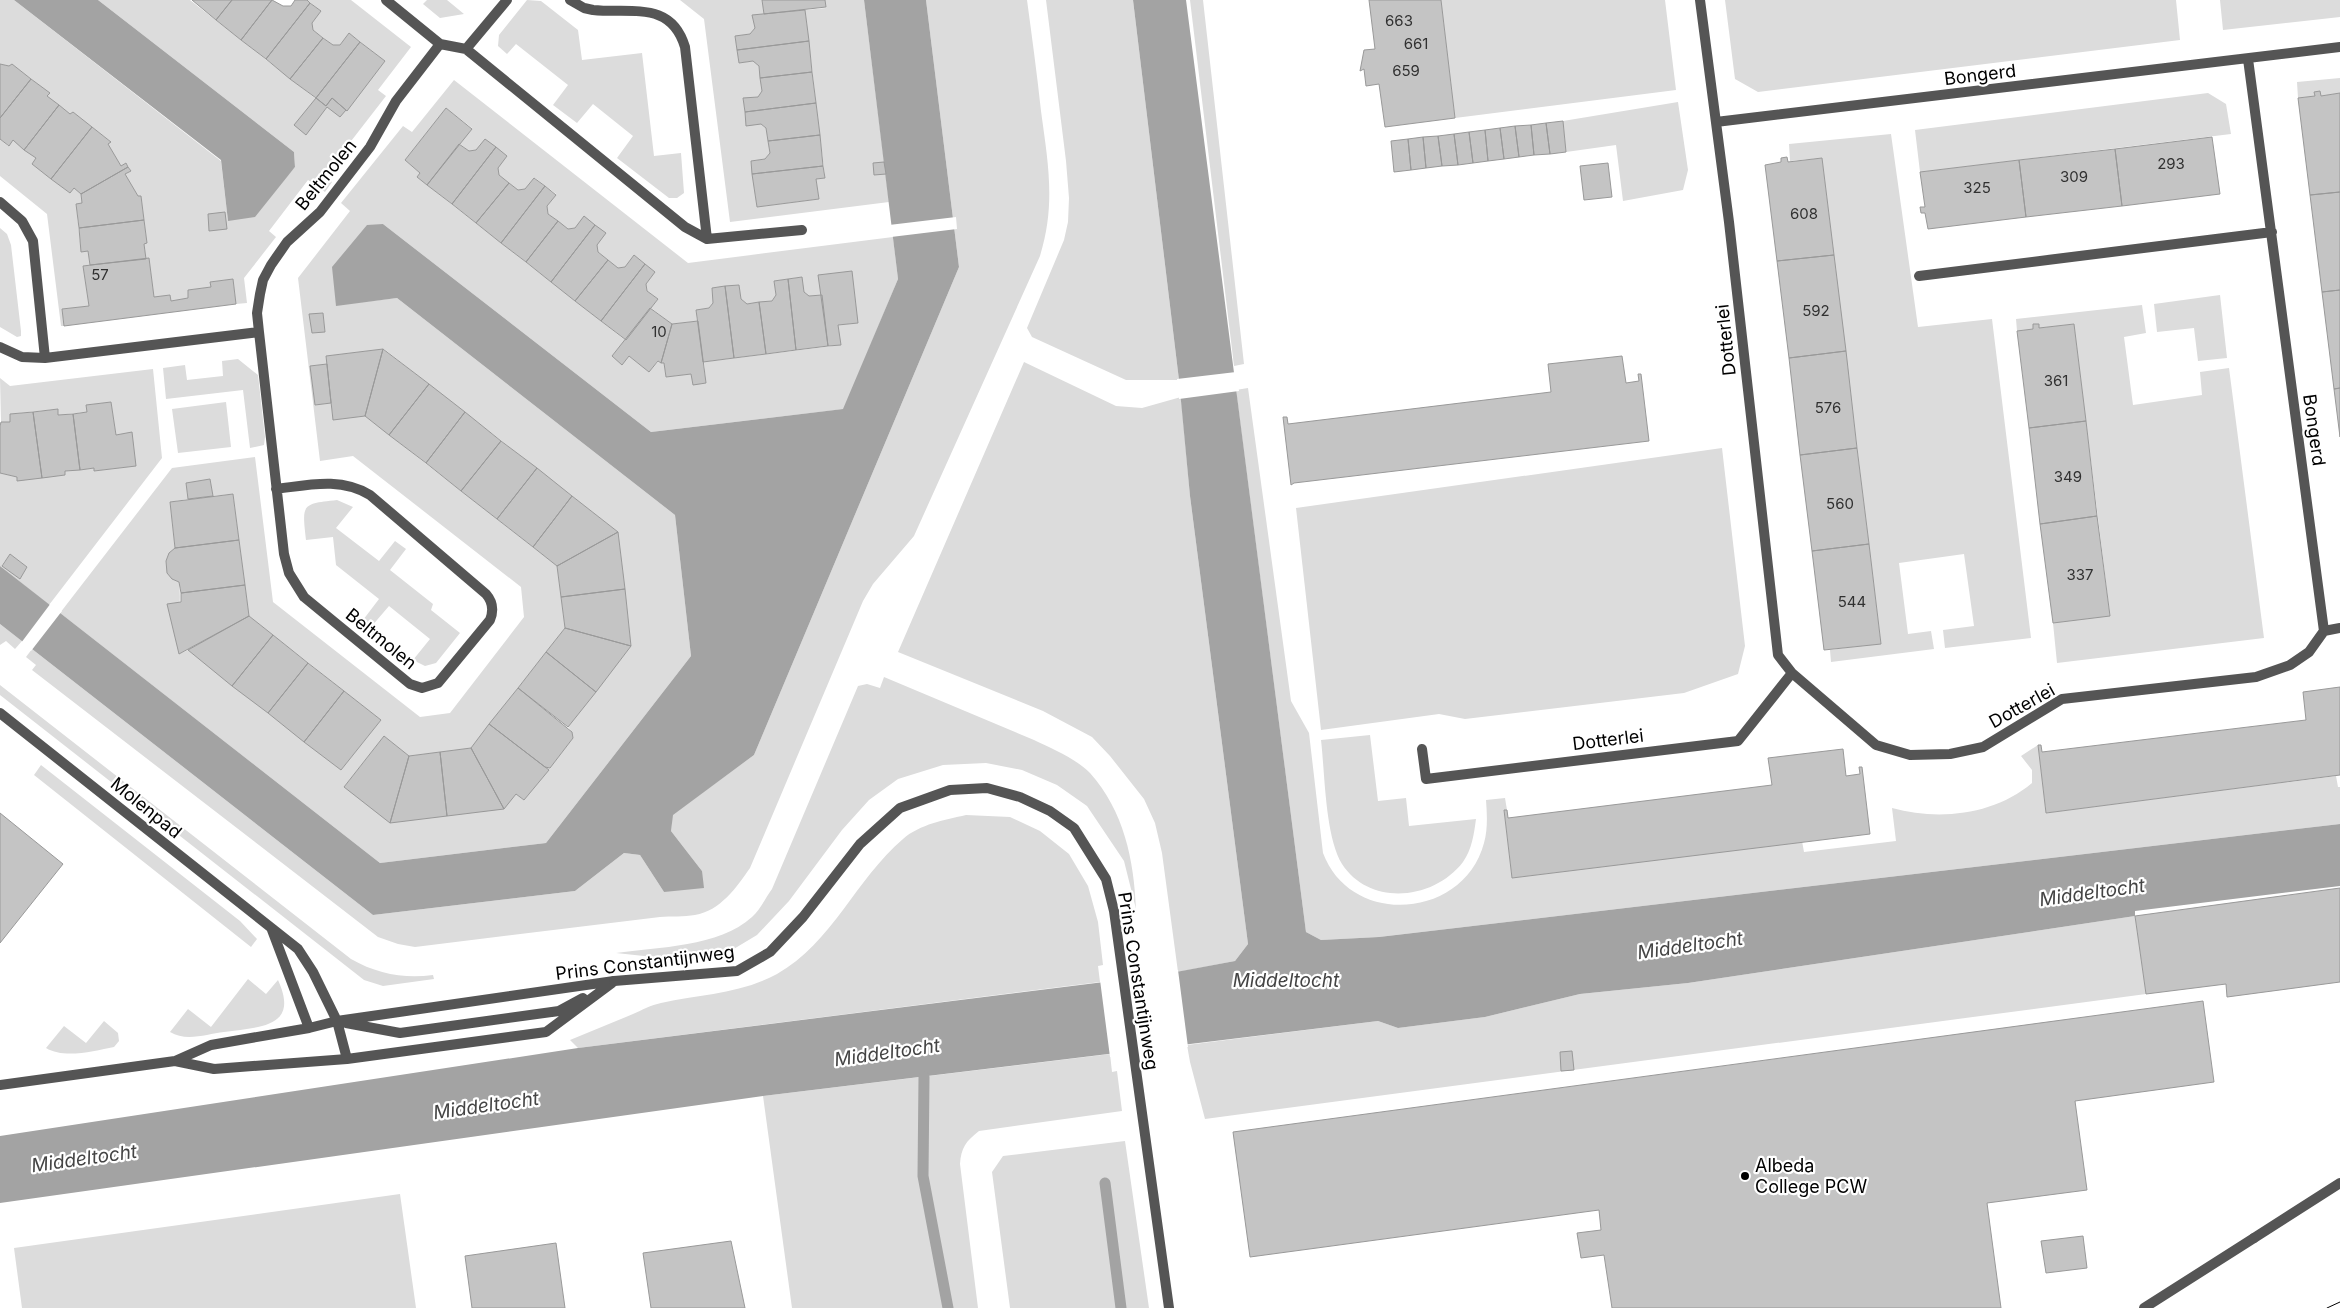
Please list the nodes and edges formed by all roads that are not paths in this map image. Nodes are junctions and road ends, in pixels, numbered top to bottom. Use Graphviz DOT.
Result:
graph roads {
  1 [pos="386,0"];
  2 [pos="507,0"];
  3 [pos="570,0"];
  4 [pos="1700,0"];
  5 [pos="440,44"];
  6 [pos="2340,47"];
  7 [pos="466,49"];
  8 [pos="2248,58"];
  9 [pos="1716,122"];
  10 [pos="0,202"];
  11 [pos="802,230"];
  12 [pos="2272,232"];
  13 [pos="707,239"];
  14 [pos="1919,276"];
  15 [pos="259,332"];
  16 [pos="0,347"];
  17 [pos="45,358"];
  18 [pos="276,488"];
  19 [pos="2340,628"];
  20 [pos="2324,631"];
  21 [pos="1792,673"];
  22 [pos="0,713"];
  23 [pos="1422,749"];
  24 [pos="271,929"];
  25 [pos="614,982"];
  26 [pos="338,1021"];
  27 [pos="310,1028"];
  28 [pos="347,1059"];
  29 [pos="175,1061"];
  30 [pos="0,1085"];
  31 [pos="2340,1183"];
  32 [pos="1168,1308"];
  33 [pos="2144,1308"];
  1 -- 5 [label="street"];
  2 -- 7 [label="street"];
  3 -- 13 [label="street"];
  4 -- 9 [label="street, Dotterlei"];
  5 -- 7 [label="street"];
  5 -- 15 [label="street, Beltmolen"];
  6 -- 8 [label="street, Bongerd"];
  7 -- 13 [label="street"];
  8 -- 9 [label="street, Bongerd"];
  8 -- 12 [label="street, Bongerd"];
  9 -- 21 [label="street, Dotterlei"];
  10 -- 17 [label="street"];
  11 -- 13 [label="street"];
  12 -- 14 [label="street"];
  12 -- 20 [label="street, Bongerd"];
  15 -- 17 [label="street"];
  15 -- 18 [label="street, Beltmolen"];
  16 -- 17 [label="street"];
  18 -- 18 [label="street, Beltmolen"];
  19 -- 20 [label="street"];
  20 -- 21 [label="street, Dotterlei"];
  21 -- 23 [label="street, Dotterlei"];
  22 -- 24 [label="street, Molenpad"];
  24 -- 26 [label="street, Molenpad"];
  24 -- 27 [label="street, Molenpad"];
  25 -- 26 [label="street, Prins Constantijnweg"];
  25 -- 26 [label="street"];
  25 -- 28 [label="street, Prins Constantijnweg"];
  25 -- 32 [label="street, Prins Constantijnweg"];
  26 -- 27 [label="street, Prins Constantijnweg"];
  26 -- 28 [label="street"];
  27 -- 29 [label="street, Prins Constantijnweg"];
  28 -- 29 [label="street, Prins Constantijnweg"];
  29 -- 30 [label="street, Prins Constantijnweg"];
  31 -- 33 [label="street"];
}
